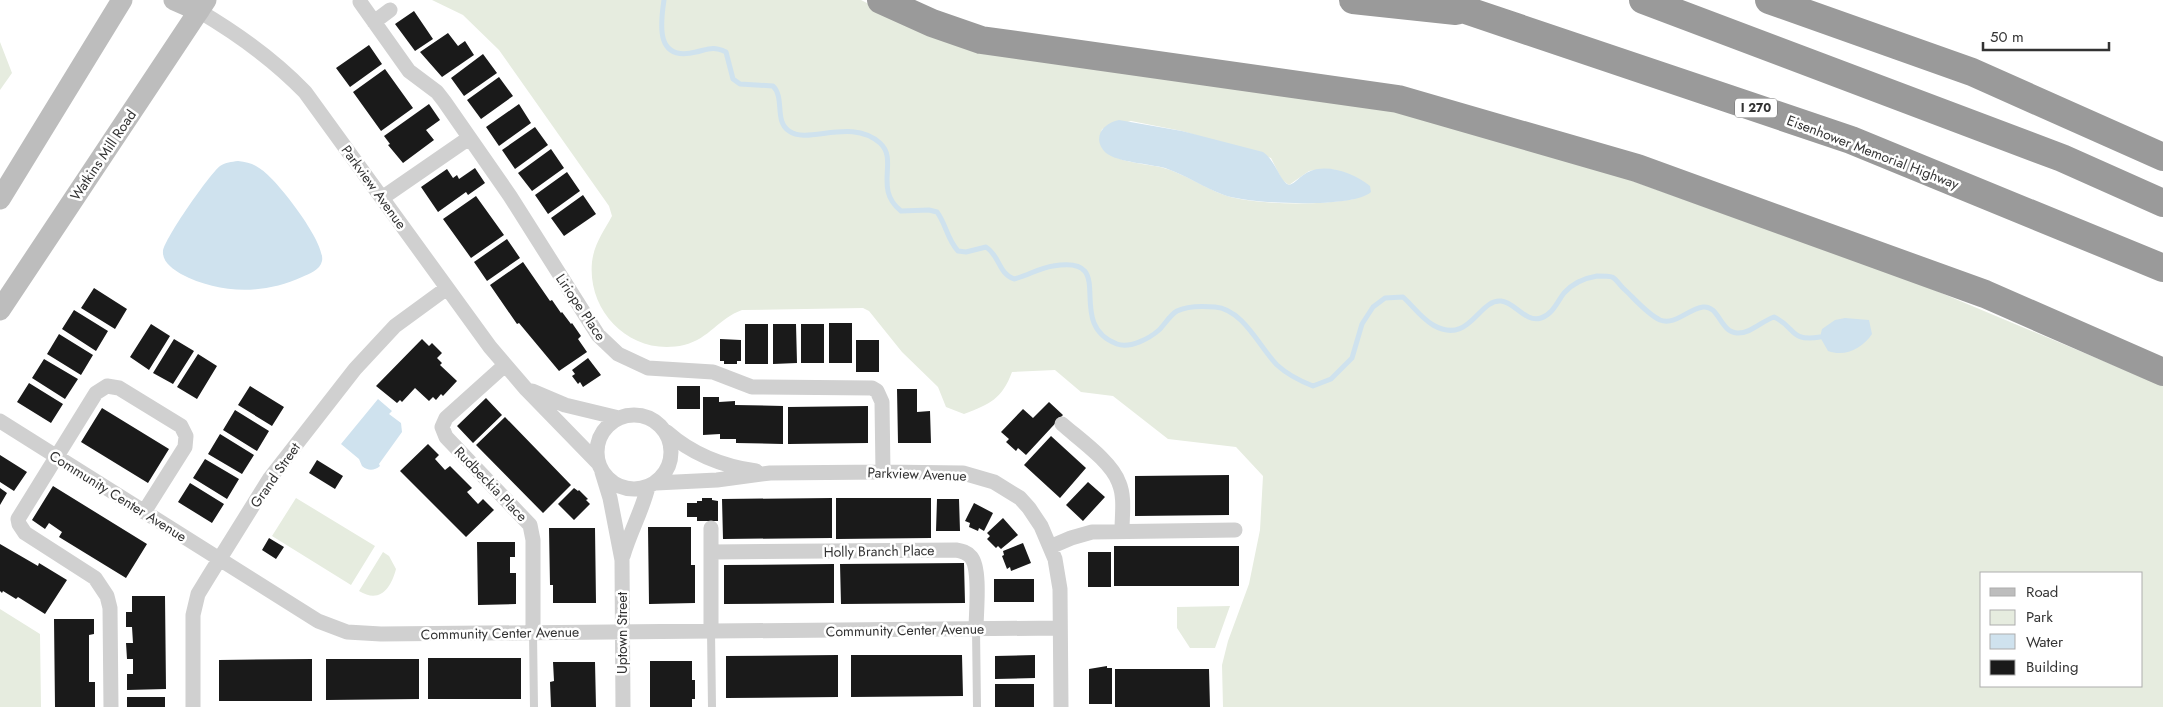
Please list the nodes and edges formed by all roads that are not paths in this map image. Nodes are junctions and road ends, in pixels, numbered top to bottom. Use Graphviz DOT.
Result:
graph roads {
  1 [pos="122,0"];
  2 [pos="174,0"];
  3 [pos="881,0"];
  4 [pos="1353,0"];
  5 [pos="1436,0"];
  6 [pos="1643,0"];
  7 [pos="1769,0"];
  8 [pos="360,2"];
  9 [pos="202,5"];
  10 [pos="390,10"];
  11 [pos="1477,14"];
  12 [pos="374,22"];
  13 [pos="469,138"];
  14 [pos="2163,157"];
  15 [pos="382,198"];
  16 [pos="0,199"];
  17 [pos="2163,203"];
  18 [pos="2163,268"];
  19 [pos="447,288"];
  20 [pos="0,310"];
  21 [pos="505,365"];
  22 [pos="2163,372"];
  23 [pos="526,389"];
  24 [pos="619,418"];
  25 [pos="0,421"];
  26 [pos="1062,424"];
  27 [pos="664,430"];
  28 [pos="56,457"];
  29 [pos="600,467"];
  30 [pos="883,472"];
  31 [pos="770,473"];
  32 [pos="652,485"];
  33 [pos="144,512"];
  34 [pos="711,528"];
  35 [pos="1122,530"];
  36 [pos="1235,530"];
  37 [pos="1050,547"];
  38 [pos="711,552"];
  39 [pos="219,559"];
  40 [pos="622,560"];
  41 [pos="1060,628"];
  42 [pos="976,629"];
  43 [pos="622,632"];
  44 [pos="711,632"];
  45 [pos="533,633"];
  46 [pos="111,707"];
  47 [pos="193,707"];
  48 [pos="534,707"];
  49 [pos="623,707"];
  50 [pos="712,707"];
  51 [pos="977,707"];
  52 [pos="1060,707"];
  1 -- 16 [label="main road"];
  2 -- 9 [label="main road"];
  3 -- 22 [label="highway"];
  4 -- 11 [label="highway"];
  5 -- 11 [label="highway, Eisenhower Memorial Highway / I 270"];
  6 -- 17 [label="highway"];
  7 -- 14 [label="highway"];
  8 -- 12 [label="street, Liriope Place"];
  9 -- 15 [label="street, Parkview Avenue"];
  9 -- 20 [label="main road, Watkins Mill Road"];
  10 -- 12 [label="street"];
  11 -- 18 [label="highway, Eisenhower Memorial Highway / I 270"];
  12 -- 13 [label="street, Liriope Place"];
  13 -- 15 [label="street"];
  13 -- 30 [label="street, Liriope Place"];
  15 -- 19 [label="street, Parkview Avenue"];
  19 -- 21 [label="street, Parkview Avenue"];
  19 -- 39 [label="street, Grand Street"];
  21 -- 23 [label="street, Parkview Avenue"];
  21 -- 45 [label="street, Rudbeckia Place"];
  23 -- 24 [label="street, Parkview Avenue"];
  23 -- 29 [label="street, Parkview Avenue"];
  24 -- 27 [label="street"];
  24 -- 29 [label="street"];
  25 -- 28 [label="street, Community Center Avenue"];
  26 -- 35 [label="street"];
  27 -- 31 [label="street, Parkview Avenue"];
  27 -- 32 [label="street"];
  28 -- 33 [label="street, Community Center Avenue"];
  28 -- 33 [label="street"];
  28 -- 46 [label="street"];
  29 -- 32 [label="street"];
  29 -- 40 [label="street, Uptown Street"];
  30 -- 31 [label="street, Parkview Avenue"];
  30 -- 37 [label="street, Parkview Avenue"];
  31 -- 32 [label="street, Parkview Avenue"];
  32 -- 40 [label="street, Uptown Street"];
  33 -- 39 [label="street, Community Center Avenue"];
  34 -- 38 [label="street"];
  35 -- 36 [label="street"];
  35 -- 37 [label="street"];
  37 -- 41 [label="street, Parkview Avenue"];
  38 -- 42 [label="street, Holly Branch Place"];
  38 -- 44 [label="street"];
  39 -- 45 [label="street, Community Center Avenue"];
  39 -- 47 [label="street, Grand Street"];
  40 -- 43 [label="street, Uptown Street"];
  41 -- 42 [label="street, Community Center Avenue"];
  41 -- 52 [label="street, Parkview Avenue"];
  42 -- 44 [label="street, Community Center Avenue"];
  42 -- 51 [label="lane"];
  43 -- 44 [label="street, Community Center Avenue"];
  43 -- 45 [label="street, Community Center Avenue"];
  43 -- 49 [label="street, Uptown Street"];
  44 -- 50 [label="lane"];
  45 -- 48 [label="lane"];
}
